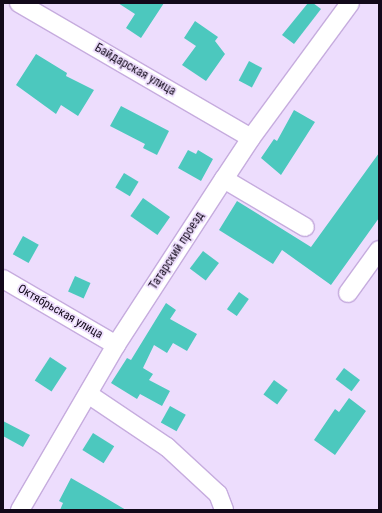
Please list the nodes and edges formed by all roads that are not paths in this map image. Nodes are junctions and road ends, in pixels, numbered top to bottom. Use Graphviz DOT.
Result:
graph roads {
  1 [pos="19,3"];
  2 [pos="350,3"];
  3 [pos="251,138"];
  4 [pos="224,179"];
  5 [pos="305,228"];
  6 [pos="379,250"];
  7 [pos="3,279"];
  8 [pos="348,293"];
  9 [pos="116,345"];
  10 [pos="88,394"];
  11 [pos="20,510"];
  12 [pos="224,510"];
  1 -- 3 [label="street, Байдарская улица"];
  2 -- 3 [label="street, Татарский проезд"];
  3 -- 4 [label="street, Татарский проезд"];
  4 -- 5 [label="street"];
  4 -- 9 [label="street, Татарский проезд"];
  6 -- 8 [label="street"];
  7 -- 9 [label="street, Октябрьская улица"];
  9 -- 10 [label="street, Татарский проезд"];
  10 -- 11 [label="street, Татарский проезд"];
  10 -- 12 [label="street"];
}
